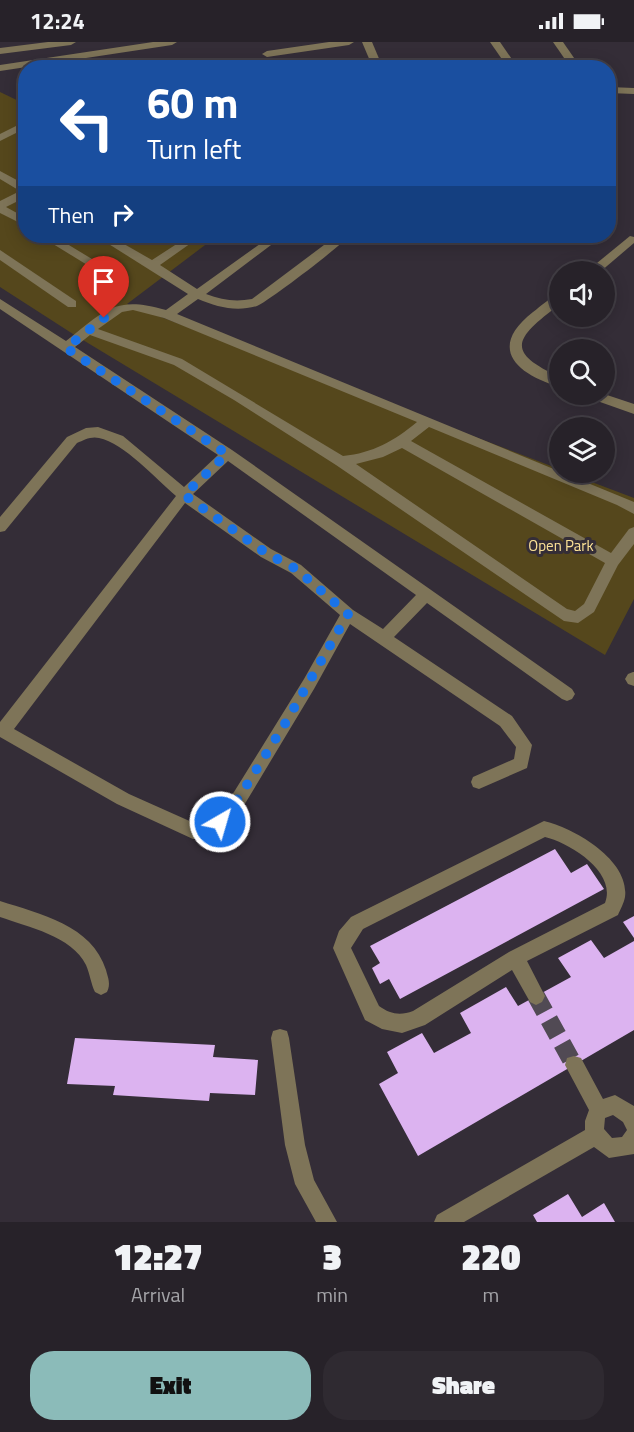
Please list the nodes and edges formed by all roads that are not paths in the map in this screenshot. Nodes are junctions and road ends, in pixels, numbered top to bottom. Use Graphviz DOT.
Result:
graph roads {
  1 [pos="71,42"];
  2 [pos="172,42"];
  3 [pos="349,42"];
  4 [pos="367,42"];
  5 [pos="495,42"];
  6 [pos="558,42"];
  7 [pos="0,51"];
  8 [pos="267,54"];
  9 [pos="53,60"];
  10 [pos="375,60"];
  11 [pos="507,60"];
  12 [pos="570,60"];
  13 [pos="18,65"];
  14 [pos="0,68"];
  15 [pos="616,90"];
  16 [pos="634,91"];
  17 [pos="18,128"];
  18 [pos="11,132"];
  19 [pos="18,136"];
  20 [pos="0,138"];
  21 [pos="0,174"];
  22 [pos="18,186"];
  23 [pos="18,197"];
  24 [pos="0,207"];
  25 [pos="18,218"];
  26 [pos="631,241"];
  27 [pos="58,243"];
  28 [pos="114,243"];
  29 [pos="182,243"];
  30 [pos="268,243"];
  31 [pos="334,243"];
  32 [pos="0,254"];
  33 [pos="606,261"];
  34 [pos="152,265"];
  35 [pos="119,279"];
  36 [pos="196,294"];
  37 [pos="0,303"];
  38 [pos="72,304"];
  39 [pos="549,307"];
  40 [pos="168,315"];
  41 [pos="88,330"];
  42 [pos="66,348"];
  43 [pos="549,377"];
  44 [pos="615,402"];
  45 [pos="634,409"];
  46 [pos="427,421"];
  47 [pos="402,442"];
  48 [pos="227,454"];
  49 [pos="341,461"];
  50 [pos="184,495"];
  51 [pos="634,509"];
  52 [pos="0,527"];
  53 [pos="634,533"];
  54 [pos="613,561"];
  55 [pos="424,596"];
  56 [pos="348,614"];
  57 [pos="385,637"];
  58 [pos="567,694"];
  59 [pos="1,730"];
  60 [pos="479,782"];
  61 [pos="0,909"];
  62 [pos="515,958"];
  63 [pos="101,986"];
  64 [pos="536,996"];
  65 [pos="280,1038"];
  66 [pos="574,1065"];
  67 [pos="599,1110"];
  68 [pos="633,1117"];
  69 [pos="596,1135"];
  70 [pos="632,1147"];
  71 [pos="327,1222"];
  72 [pos="444,1222"];
  1 -- 7 [label="street"];
  2 -- 9 [label="street"];
  3 -- 8 [label="street"];
  4 -- 10 [label="street"];
  5 -- 11 [label="street"];
  6 -- 12 [label="street"];
  13 -- 14 [label="street"];
  15 -- 16 [label="street"];
  17 -- 18 [label="street"];
  18 -- 19 [label="street"];
  18 -- 20 [label="street"];
  21 -- 22 [label="street"];
  23 -- 24 [label="street"];
  24 -- 25 [label="street"];
  26 -- 33 [label="street"];
  27 -- 35 [label="street"];
  28 -- 34 [label="street"];
  29 -- 34 [label="street"];
  30 -- 36 [label="street"];
  31 -- 36 [label="street"];
  32 -- 38 [label="street"];
  34 -- 36 [label="street"];
  36 -- 40 [label="street"];
  37 -- 42 [label="street"];
  39 -- 43 [label="street"];
  40 -- 41 [label="street"];
  40 -- 46 [label="street"];
  41 -- 42 [label="street"];
  41 -- 49 [label="street"];
  42 -- 48 [label="street"];
  44 -- 45 [label="street"];
  46 -- 47 [label="street"];
  46 -- 51 [label="street"];
  47 -- 49 [label="street"];
  47 -- 54 [label="street"];
  48 -- 50 [label="street"];
  48 -- 55 [label="street"];
  49 -- 54 [label="street"];
  50 -- 52 [label="street"];
  50 -- 56 [label="street"];
  50 -- 59 [label="street"];
  53 -- 54 [label="street"];
  55 -- 57 [label="street"];
  55 -- 58 [label="street"];
  56 -- 57 [label="street"];
  56 -- 59 [label="street"];
  57 -- 60 [label="street"];
  61 -- 63 [label="street"];
  62 -- 62 [label="street"];
  62 -- 64 [label="street"];
  65 -- 71 [label="street"];
  66 -- 67 [label="street"];
  67 -- 68 [label="street"];
  67 -- 69 [label="street"];
  69 -- 70 [label="street"];
  69 -- 72 [label="street"];
}
